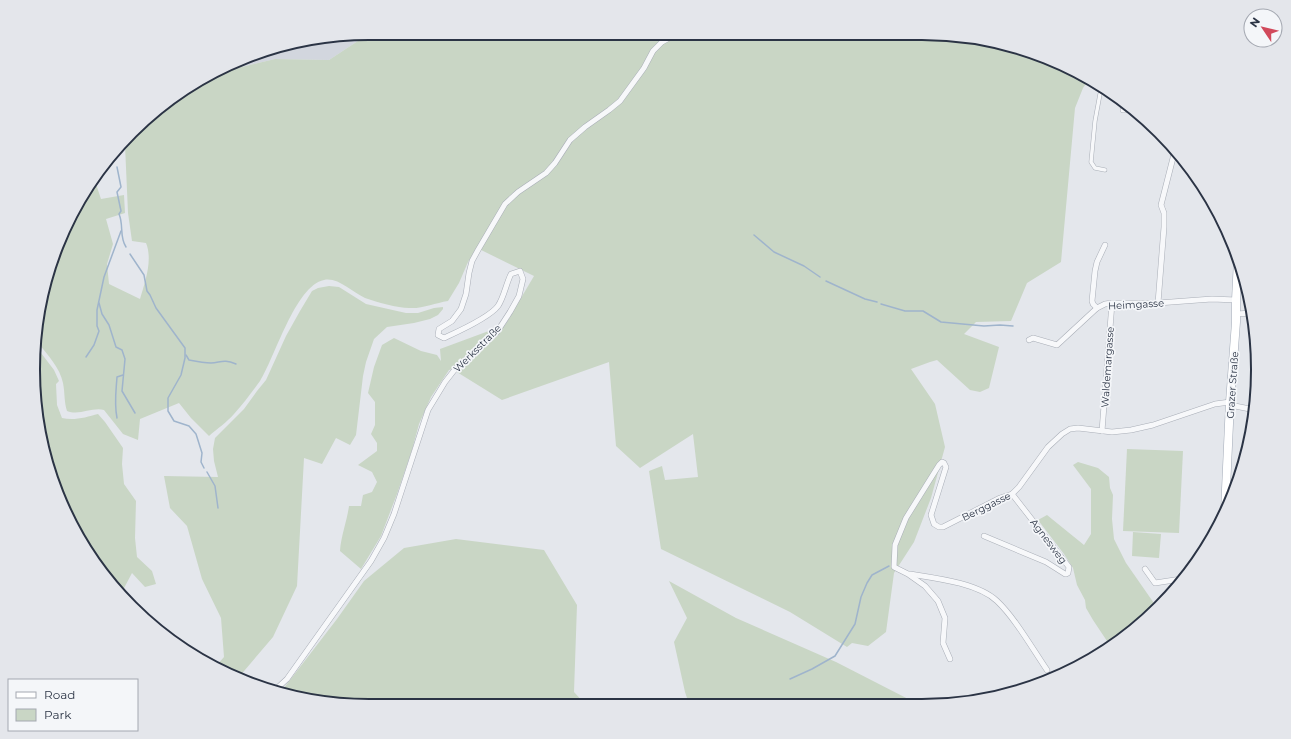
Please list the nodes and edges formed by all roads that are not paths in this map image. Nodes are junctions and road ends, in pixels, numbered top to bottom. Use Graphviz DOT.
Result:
graph roads {
  1 [pos="666,40"];
  2 [pos="1100,94"];
  3 [pos="1173,157"];
  4 [pos="1105,170"];
  5 [pos="1105,245"];
  6 [pos="1237,275"];
  7 [pos="1236,300"];
  8 [pos="1112,303"];
  9 [pos="1158,303"];
  10 [pos="1098,308"];
  11 [pos="1246,313"];
  12 [pos="1236,314"];
  13 [pos="1029,340"];
  14 [pos="1230,404"];
  15 [pos="1248,408"];
  16 [pos="1102,431"];
  17 [pos="1012,494"];
  18 [pos="1226,497"];
  19 [pos="984,536"];
  20 [pos="1145,569"];
  21 [pos="908,574"];
  22 [pos="1175,580"];
  23 [pos="950,659"];
  24 [pos="1047,670"];
  25 [pos="279,686"];
  1 -- 25 [label="street, Werksstraße"];
  2 -- 4 [label="street"];
  3 -- 9 [label="street"];
  5 -- 10 [label="street"];
  6 -- 7 [label="main road, Grazer Straße"];
  7 -- 9 [label="street, Heimgasse"];
  7 -- 12 [label="main road, Grazer Straße"];
  8 -- 9 [label="street, Heimgasse"];
  8 -- 10 [label="street, Heimgasse"];
  8 -- 16 [label="street, Waldemargasse"];
  10 -- 13 [label="street, Heimgasse"];
  11 -- 12 [label="street"];
  12 -- 14 [label="main road, Grazer Straße"];
  14 -- 15 [label="street"];
  14 -- 16 [label="street, Berggasse"];
  14 -- 18 [label="main road, Grazer Straße"];
  16 -- 17 [label="street, Berggasse"];
  17 -- 19 [label="street, Agnesweg"];
  17 -- 21 [label="street, Berggasse"];
  20 -- 22 [label="street"];
  21 -- 23 [label="street, Berggasse"];
  21 -- 24 [label="street"];
}
